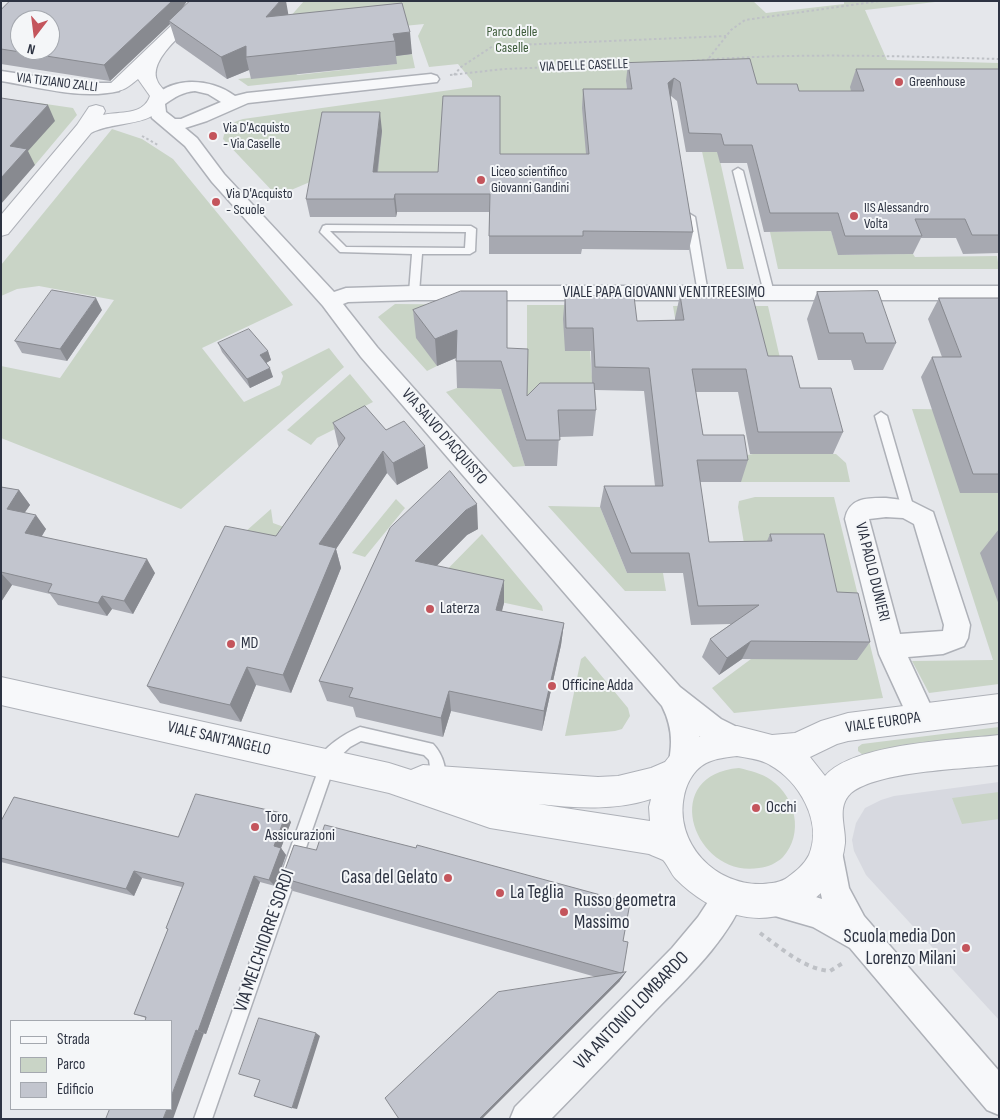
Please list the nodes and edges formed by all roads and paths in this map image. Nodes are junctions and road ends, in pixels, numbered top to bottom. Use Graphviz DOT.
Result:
graph roads {
  1 [pos="207,1"];
  2 [pos="880,1"];
  3 [pos="726,36"];
  4 [pos="155,52"];
  5 [pos="709,58"];
  6 [pos="999,59"];
  7 [pos="672,62"];
  8 [pos="634,64"];
  9 [pos="454,75"];
  10 [pos="1,76"];
  11 [pos="431,79"];
  12 [pos="1,85"];
  13 [pos="115,86"];
  14 [pos="155,98"];
  15 [pos="232,102"];
  16 [pos="95,107"];
  17 [pos="123,119"];
  18 [pos="172,125"];
  19 [pos="84,129"];
  20 [pos="139,134"];
  21 [pos="176,144"];
  22 [pos="738,171"];
  23 [pos="218,178"];
  24 [pos="688,204"];
  25 [pos="1,229"];
  26 [pos="417,251"];
  27 [pos="414,293"];
  28 [pos="703,293"];
  29 [pos="769,293"];
  30 [pos="999,293"];
  31 [pos="330,302"];
  32 [pos="881,416"];
  33 [pos="908,509"];
  34 [pos="892,654"];
  35 [pos="1,692"];
  36 [pos="1,696"];
  37 [pos="670,696"];
  38 [pos="50,701"];
  39 [pos="999,708"];
  40 [pos="922,717"];
  41 [pos="737,741"];
  42 [pos="771,750"];
  43 [pos="999,750"];
  44 [pos="325,764"];
  45 [pos="678,769"];
  46 [pos="389,778"];
  47 [pos="438,781"];
  48 [pos="826,814"];
  49 [pos="674,849"];
  50 [pos="827,852"];
  51 [pos="730,896"];
  52 [pos="772,901"];
  53 [pos="754,929"];
  54 [pos="866,943"];
  55 [pos="999,1098"];
  56 [pos="203,1119"];
  57 [pos="527,1119"];
  1 -- 4 [label="street"];
  2 -- 3 [label="path"];
  3 -- 5 [label="path"];
  3 -- 9 [label="path"];
  4 -- 13 [label="street"];
  4 -- 14 [label="street"];
  5 -- 6 [label="path"];
  5 -- 7 [label="path"];
  8 -- 9 [label="path, VIA DELLE CASELLE"];
  9 -- 11 [label="path, VIA DELLE CASELLE"];
  10 -- 13 [label="street, VIA TIZIANO ZALLI"];
  11 -- 15 [label="street"];
  12 -- 16 [label="street, VIA TIZIANO ZALLI"];
  13 -- 14 [label="street"];
  13 -- 16 [label="street"];
  14 -- 15 [label="street"];
  14 -- 17 [label="street"];
  14 -- 18 [label="street, VIA SALVO D'ACQUISTO"];
  15 -- 18 [label="street"];
  16 -- 17 [label="street"];
  16 -- 19 [label="street"];
  17 -- 19 [label="street"];
  17 -- 21 [label="street, VIA SALVO D'ACQUISTO"];
  18 -- 23 [label="street, VIA SALVO D'ACQUISTO"];
  19 -- 25 [label="street"];
  20 -- 21 [label="path"];
  21 -- 23 [label="street, VIA SALVO D'ACQUISTO"];
  22 -- 29 [label="lane"];
  23 -- 31 [label="street, VIA SALVO D'ACQUISTO"];
  24 -- 28 [label="lane"];
  26 -- 26 [label="lane"];
  26 -- 27 [label="lane"];
  27 -- 28 [label="street, VIALE PAPA GIOVANNI VENTITREESIMO"];
  27 -- 31 [label="street, VIALE PAPA GIOVANNI VENTITREESIMO"];
  28 -- 29 [label="street, VIALE PAPA GIOVANNI VENTITREESIMO"];
  29 -- 30 [label="street, VIALE PAPA GIOVANNI VENTITREESIMO"];
  31 -- 37 [label="street, VIA SALVO D'ACQUISTO"];
  32 -- 33 [label="lane"];
  33 -- 34 [label="street, VIA PAOLO DUNIERI"];
  33 -- 34 [label="street"];
  34 -- 40 [label="street, VIA PAOLO DUNIERI"];
  35 -- 38 [label="street, VIALE SANT’ANGELO"];
  36 -- 38 [label="street, VIALE SANT’ANGELO"];
  37 -- 41 [label="street, VIA SALVO D'ACQUISTO"];
  37 -- 45 [label="street, VIA SALVO D'ACQUISTO"];
  38 -- 44 [label="street, VIALE SANT’ANGELO"];
  39 -- 40 [label="street, VIALE EUROPA"];
  40 -- 42 [label="street, VIALE EUROPA"];
  41 -- 42 [label="street"];
  41 -- 45 [label="street"];
  42 -- 48 [label="street"];
  43 -- 48 [label="street"];
  44 -- 46 [label="street, VIALE SANT’ANGELO"];
  44 -- 47 [label="lane"];
  44 -- 56 [label="lane, VIA MELCHIORRE SORDI"];
  45 -- 47 [label="street, VIALE SANT’ANGELO"];
  45 -- 49 [label="street"];
  46 -- 47 [label="street, VIALE SANT’ANGELO"];
  46 -- 49 [label="street, VIALE SANT’ANGELO"];
  48 -- 50 [label="street"];
  49 -- 51 [label="street"];
  50 -- 52 [label="street"];
  50 -- 54 [label="street"];
  51 -- 52 [label="street"];
  51 -- 57 [label="street, VIA ANTONIO LOMBARDO"];
  52 -- 54 [label="street"];
  53 -- 54 [label="path"];
  54 -- 55 [label="street"];
}
